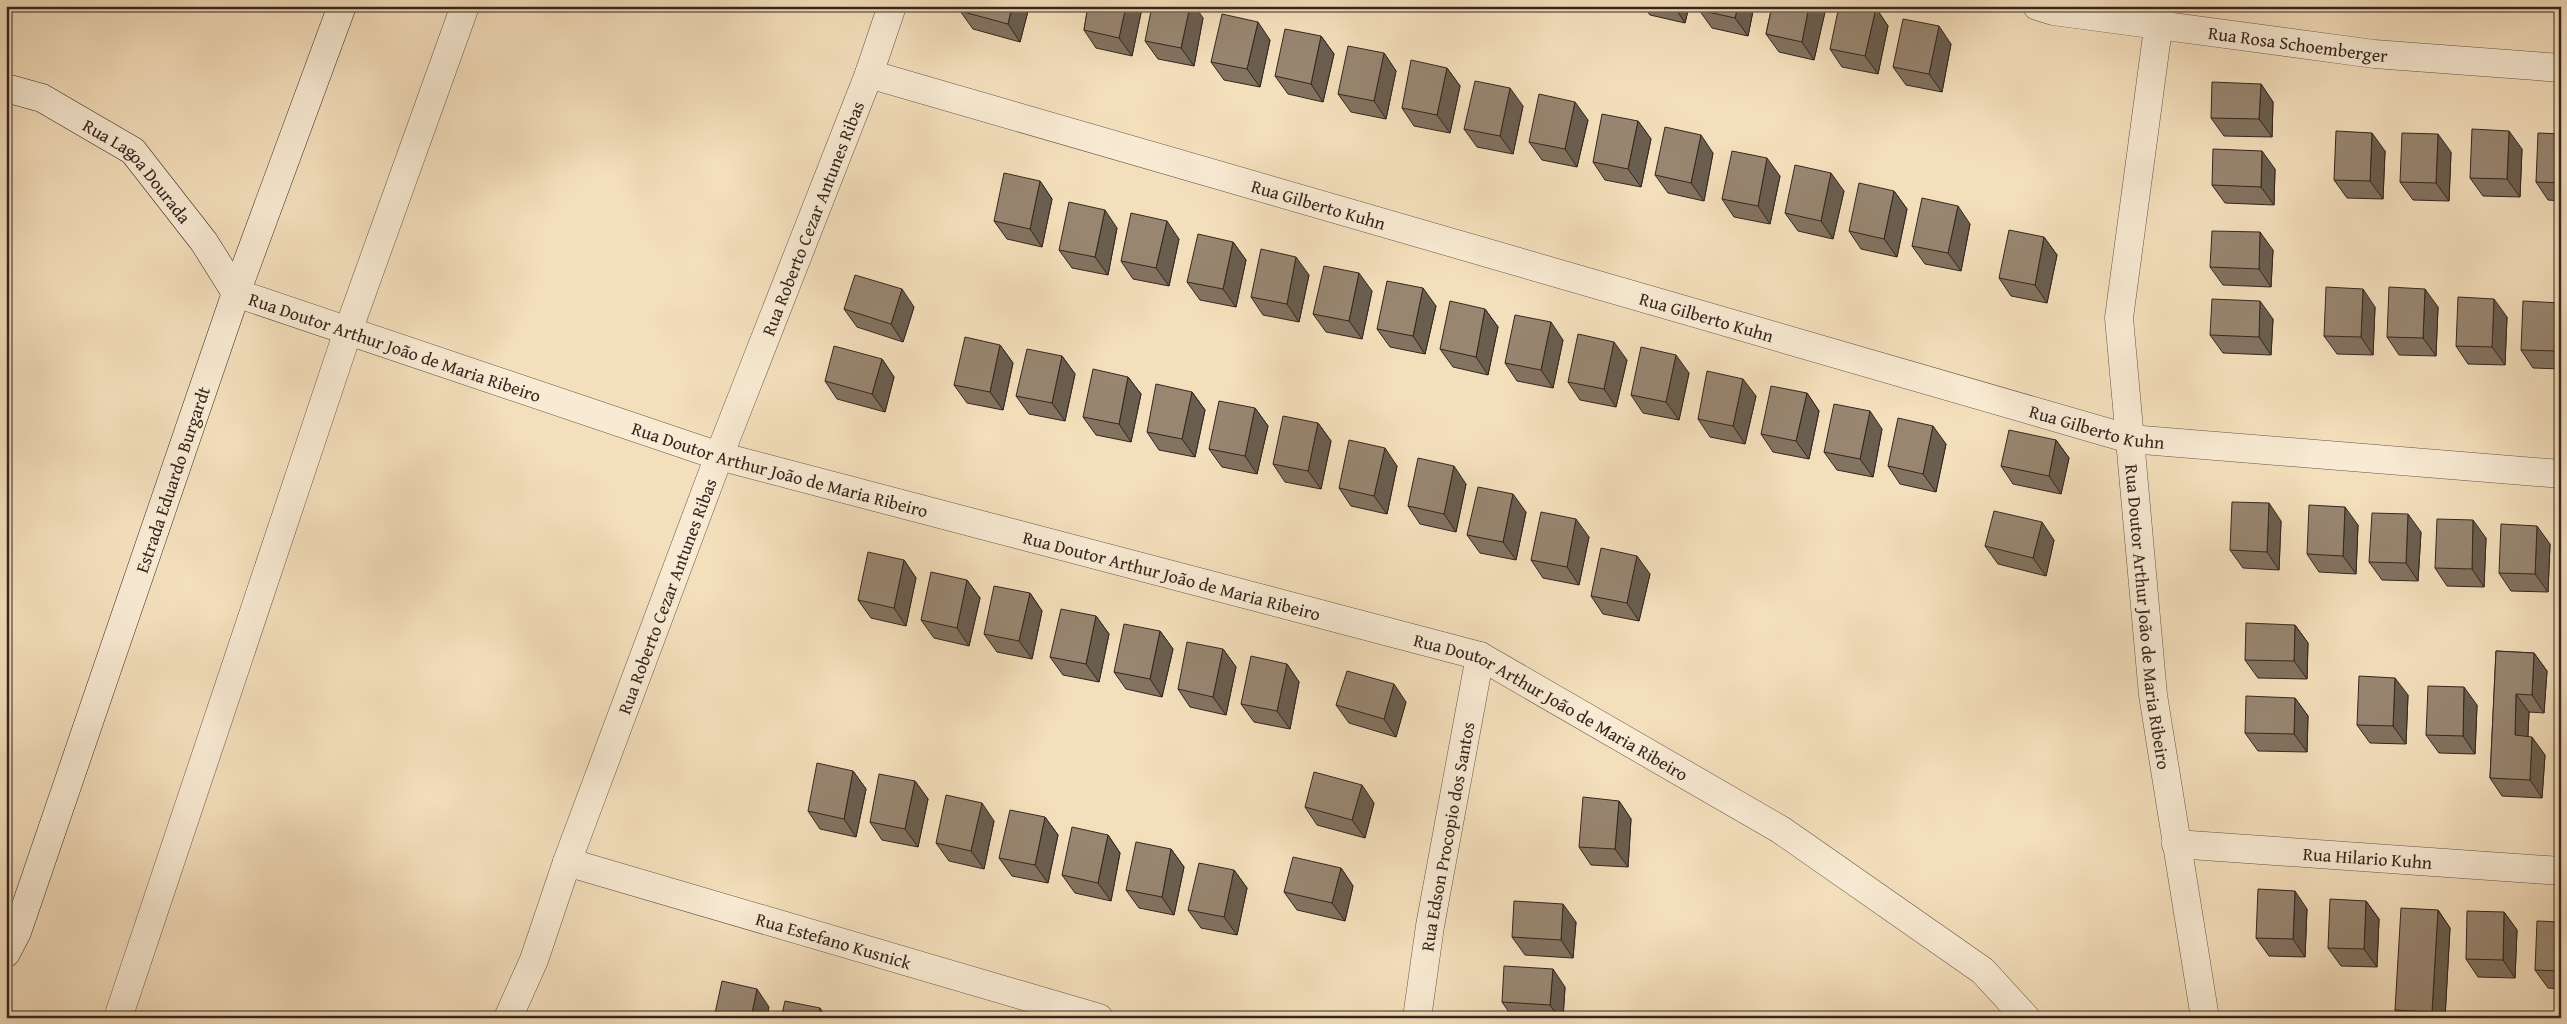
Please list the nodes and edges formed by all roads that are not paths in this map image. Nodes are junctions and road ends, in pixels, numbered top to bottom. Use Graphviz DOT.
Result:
graph roads {
  1 [pos="342,6"];
  2 [pos="465,6"];
  3 [pos="892,6"];
  4 [pos="2037,6"];
  5 [pos="2160,16"];
  6 [pos="2561,68"];
  7 [pos="869,74"];
  8 [pos="6,88"];
  9 [pos="236,293"];
  10 [pos="348,331"];
  11 [pos="2130,439"];
  12 [pos="719,456"];
  13 [pos="2561,474"];
  14 [pos="1480,656"];
  15 [pos="2176,844"];
  16 [pos="567,862"];
  17 [pos="2561,871"];
  18 [pos="6,953"];
  19 [pos="118,1018"];
  20 [pos="508,1018"];
  21 [pos="1099,1018"];
  22 [pos="1417,1018"];
  23 [pos="2026,1018"];
  24 [pos="2205,1018"];
  1 -- 9 [label="street, Estrada Eduardo Burgardt"];
  2 -- 10 [label="street"];
  3 -- 7 [label="street, Rua Roberto Cezar Antunes Ribas"];
  4 -- 5 [label="street, Rua Rosa Schoemberger"];
  5 -- 6 [label="street, Rua Rosa Schoemberger"];
  5 -- 11 [label="street, Rua Doutor Arthur João de Maria Ribeiro"];
  7 -- 11 [label="street, Rua Gilberto Kuhn"];
  7 -- 12 [label="street, Rua Roberto Cezar Antunes Ribas"];
  8 -- 9 [label="street, Rua Lagoa Dourada"];
  9 -- 10 [label="street, Rua Doutor Arthur João de Maria Ribeiro"];
  9 -- 18 [label="street, Estrada Eduardo Burgardt"];
  10 -- 12 [label="street, Rua Doutor Arthur João de Maria Ribeiro"];
  10 -- 19 [label="street"];
  11 -- 13 [label="street, Rua Gilberto Kuhn"];
  11 -- 15 [label="street, Rua Doutor Arthur João de Maria Ribeiro"];
  12 -- 14 [label="street, Rua Doutor Arthur João de Maria Ribeiro"];
  12 -- 16 [label="street, Rua Roberto Cezar Antunes Ribas"];
  14 -- 22 [label="street, Rua Edson Procopio dos Santos"];
  14 -- 23 [label="street, Rua Doutor Arthur João de Maria Ribeiro"];
  15 -- 17 [label="street, Rua Hilario Kuhn"];
  15 -- 24 [label="street, Rua Doutor Arthur João de Maria Ribeiro"];
  16 -- 20 [label="street, Rua Roberto Cezar Antunes Ribas"];
  16 -- 21 [label="street, Rua Estefano Kusnick"];
}
